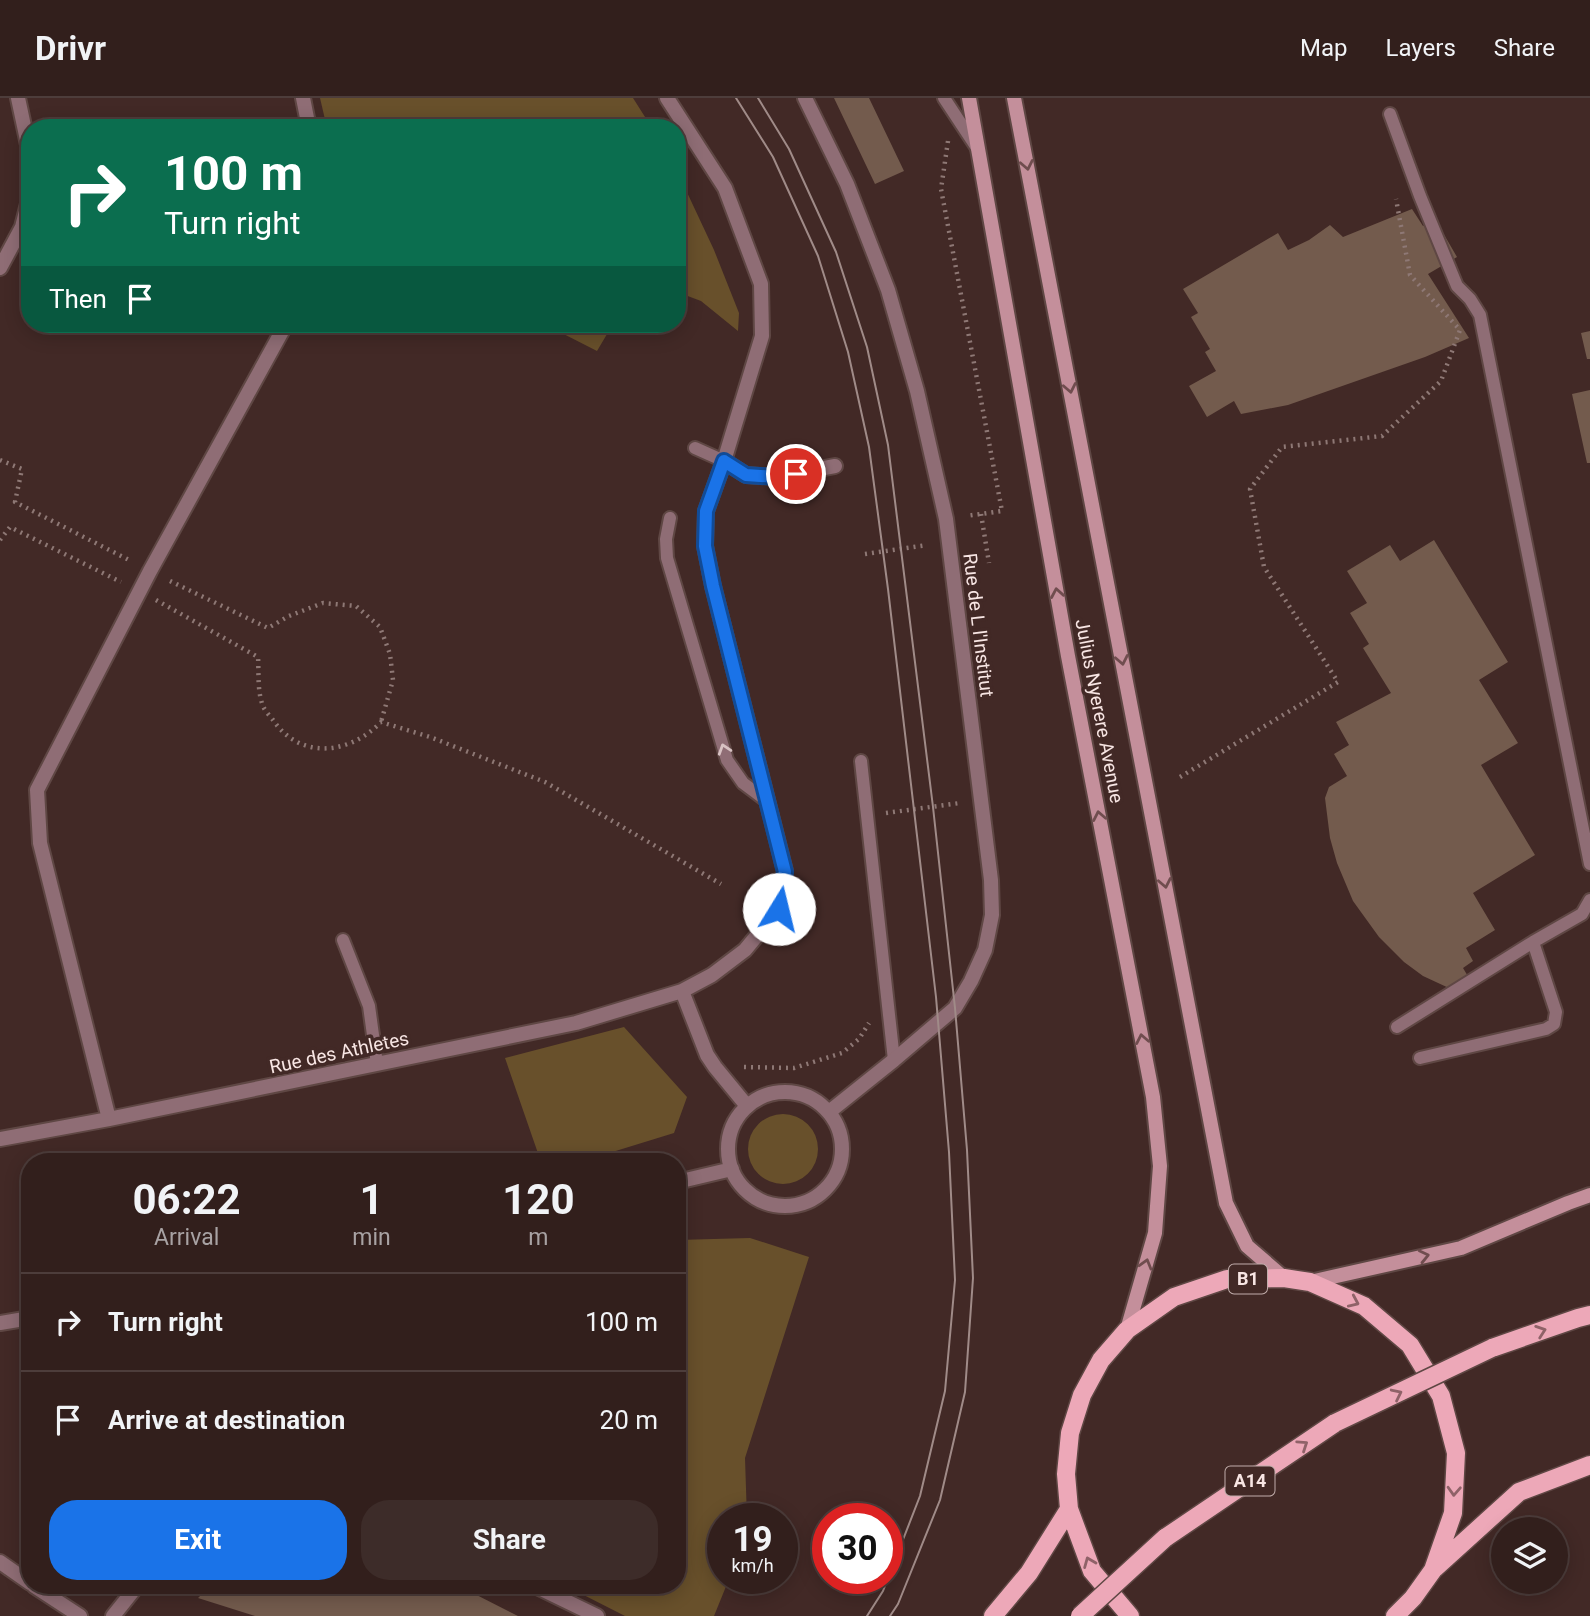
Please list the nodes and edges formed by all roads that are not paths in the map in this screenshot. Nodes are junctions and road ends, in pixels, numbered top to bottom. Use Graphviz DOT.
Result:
graph roads {
  1 [pos="18,98"];
  2 [pos="303,98"];
  3 [pos="667,98"];
  4 [pos="804,98"];
  5 [pos="944,98"];
  6 [pos="969,98"];
  7 [pos="1014,98"];
  8 [pos="1390,114"];
  9 [pos="22,119"];
  10 [pos="307,119"];
  11 [pos="681,119"];
  12 [pos="686,127"];
  13 [pos="979,151"];
  14 [pos="21,229"];
  15 [pos="0,268"];
  16 [pos="281,333"];
  17 [pos="695,448"];
  18 [pos="724,461"];
  19 [pos="835,466"];
  20 [pos="670,518"];
  21 [pos="861,761"];
  22 [pos="767,801"];
  23 [pos="1590,864"];
  24 [pos="1590,900"];
  25 [pos="343,940"];
  26 [pos="1533,942"];
  27 [pos="682,991"];
  28 [pos="1398,1027"];
  29 [pos="1420,1058"];
  30 [pos="894,1060"];
  31 [pos="377,1064"];
  32 [pos="747,1106"];
  33 [pos="829,1112"];
  34 [pos="108,1119"];
  35 [pos="0,1139"];
  36 [pos="732,1169"];
  37 [pos="686,1180"];
  38 [pos="1590,1195"];
  39 [pos="1284,1278"];
  40 [pos="1310,1282"];
  41 [pos="1590,1315"];
  42 [pos="21,1320"];
  43 [pos="0,1323"];
  44 [pos="1127,1330"];
  45 [pos="1590,1465"];
  46 [pos="1069,1509"];
  47 [pos="0,1562"];
  48 [pos="1433,1570"];
  49 [pos="21,1577"];
  50 [pos="46,1594"];
  51 [pos="131,1594"];
  52 [pos="552,1594"];
  53 [pos="80,1616"];
  54 [pos="113,1616"];
  55 [pos="597,1616"];
  56 [pos="993,1616"];
  57 [pos="1080,1616"];
  58 [pos="1130,1616"];
  59 [pos="1395,1616"];
  1 -- 9 [label="street"];
  2 -- 10 [label="street"];
  3 -- 11 [label="street, Rue des Athletes"];
  4 -- 30 [label="street, Rue de L l'Institut"];
  5 -- 13 [label="lane"];
  6 -- 13 [label="main road, Julius Nyerere Avenue / B1"];
  7 -- 39 [label="main road, Julius Nyerere Avenue / B1, one-way"];
  8 -- 23 [label="lane"];
  12 -- 18 [label="street, Rue des Athletes"];
  44 -- 13 [label="main road, Julius Nyerere Avenue / B1, one-way"];
  14 -- 15 [label="street"];
  16 -- 34 [label="street"];
  17 -- 18 [label="lane"];
  18 -- 19 [label="street"];
  18 -- 22 [label="street, Rue des Athletes"];
  22 -- 20 [label="lane, one-way"];
  21 -- 30 [label="lane"];
  22 -- 27 [label="street, Rue des Athletes"];
  24 -- 26 [label="lane"];
  25 -- 31 [label="lane"];
  26 -- 28 [label="lane"];
  26 -- 29 [label="lane"];
  27 -- 31 [label="street, Rue des Athletes"];
  27 -- 32 [label="street"];
  30 -- 33 [label="street, Rue de L l'Institut"];
  31 -- 34 [label="street, Rue des Athletes"];
  32 -- 33 [label="street"];
  32 -- 36 [label="street"];
  33 -- 36 [label="street"];
  34 -- 35 [label="street, Rue des Athletes"];
  36 -- 37 [label="street"];
  40 -- 38 [label="main road, one-way"];
  39 -- 40 [label="main road, Julius Nyerere Avenue / B1"];
  39 -- 44 [label="main road, Julius Nyerere Avenue / B1"];
  40 -- 48 [label="main road, Julius Nyerere Avenue / B1, one-way"];
  57 -- 41 [label="main road, A14, one-way, bridge"];
  42 -- 43 [label="street"];
  44 -- 46 [label="main road, Julius Nyerere Avenue / B1"];
  45 -- 48 [label="main road"];
  46 -- 56 [label="main road"];
  58 -- 46 [label="main road, Julius Nyerere Avenue / B1, one-way"];
  47 -- 49 [label="street"];
  48 -- 59 [label="main road, Julius Nyerere Avenue / B1"];
  50 -- 53 [label="street"];
  51 -- 54 [label="street"];
  52 -- 55 [label="street"];
}
